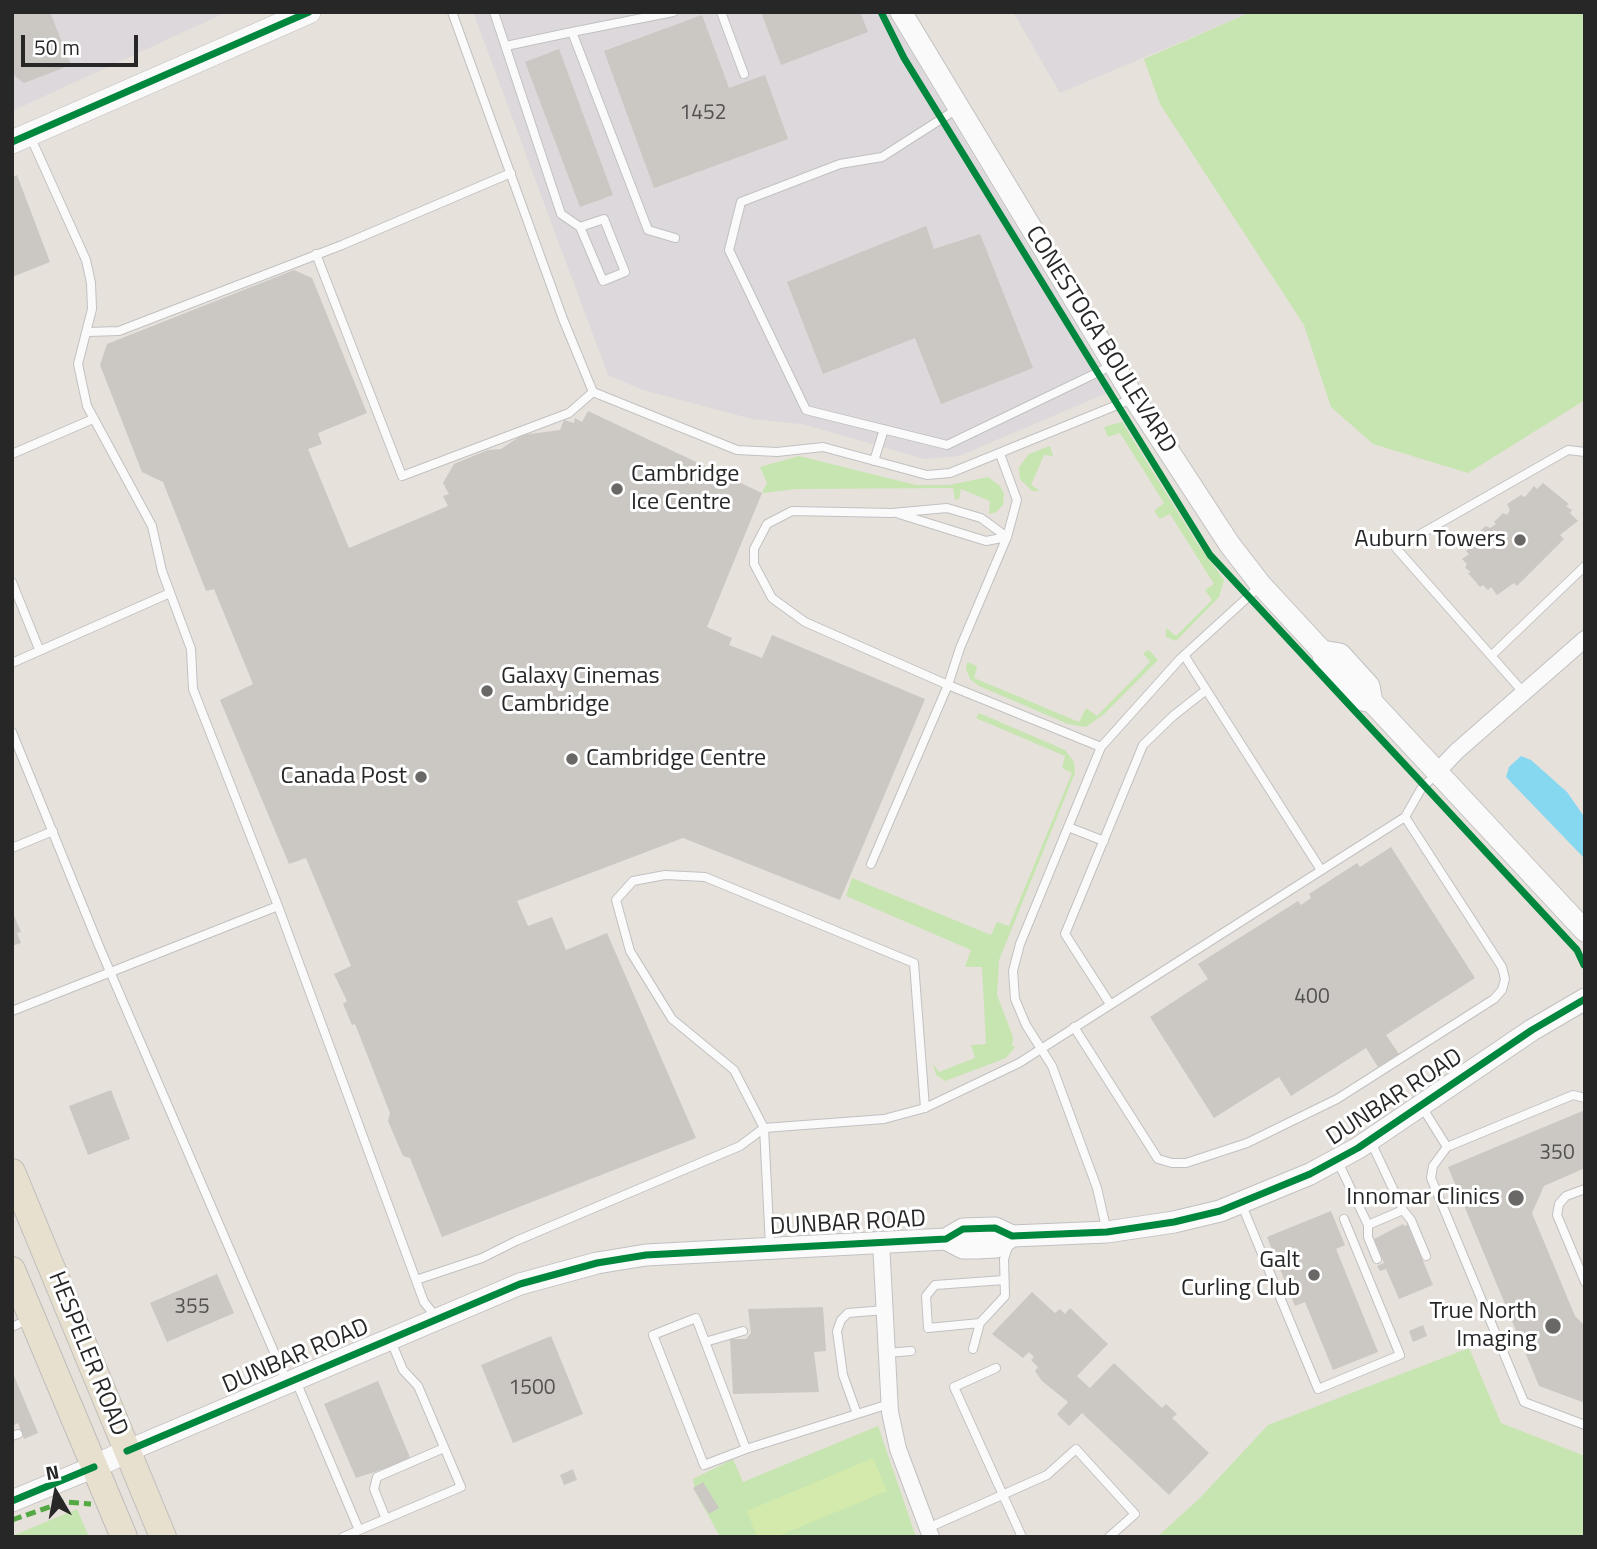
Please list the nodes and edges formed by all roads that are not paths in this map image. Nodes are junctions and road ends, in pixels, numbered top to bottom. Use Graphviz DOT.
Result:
graph roads {
  1 [pos="309,12"];
  2 [pos="452,12"];
  3 [pos="494,12"];
  4 [pos="673,12"];
  5 [pos="721,12"];
  6 [pos="901,12"];
  7 [pos="572,32"];
  8 [pos="506,46"];
  9 [pos="744,74"];
  10 [pos="958,108"];
  11 [pos="21,138"];
  12 [pos="511,173"];
  13 [pos="580,228"];
  14 [pos="675,238"];
  15 [pos="316,254"];
  16 [pos="88,332"];
  17 [pos="1114,365"];
  18 [pos="593,393"];
  19 [pos="1134,398"];
  20 [pos="93,419"];
  21 [pos="884,429"];
  22 [pos="1585,452"];
  23 [pos="12,454"];
  24 [pos="1000,454"];
  25 [pos="874,461"];
  26 [pos="892,513"];
  27 [pos="1007,537"];
  28 [pos="1585,566"];
  29 [pos="12,582"];
  30 [pos="1261,585"];
  31 [pos="170,593"];
  32 [pos="1585,639"];
  33 [pos="39,649"];
  34 [pos="1184,655"];
  35 [pos="1492,656"];
  36 [pos="12,663"];
  37 [pos="948,685"];
  38 [pos="1206,690"];
  39 [pos="1524,693"];
  40 [pos="12,732"];
  41 [pos="1101,747"];
  42 [pos="1437,772"];
  43 [pos="1405,817"];
  44 [pos="1068,827"];
  45 [pos="53,831"];
  46 [pos="1104,841"];
  47 [pos="12,848"];
  48 [pos="872,864"];
  49 [pos="1321,870"];
  50 [pos="278,906"];
  51 [pos="1585,931"];
  52 [pos="110,971"];
  53 [pos="1585,999"];
  54 [pos="1110,1004"];
  55 [pos="12,1011"];
  56 [pos="1074,1027"];
  57 [pos="1041,1049"];
  58 [pos="1585,1098"];
  59 [pos="1422,1107"];
  60 [pos="925,1108"];
  61 [pos="764,1128"];
  62 [pos="1370,1140"];
  63 [pos="1447,1147"];
  64 [pos="1336,1160"];
  65 [pos="12,1172"];
  66 [pos="1585,1189"];
  67 [pos="1241,1203"];
  68 [pos="1403,1210"];
  69 [pos="1344,1219"];
  70 [pos="1368,1226"];
  71 [pos="1107,1232"];
  72 [pos="1012,1236"];
  73 [pos="881,1242"];
  74 [pos="770,1247"];
  75 [pos="1426,1256"];
  76 [pos="1377,1259"];
  77 [pos="12,1270"];
  78 [pos="416,1280"];
  79 [pos="1004,1280"];
  80 [pos="1585,1282"];
  81 [pos="885,1310"];
  82 [pos="437,1318"];
  83 [pos="22,1323"];
  84 [pos="980,1323"];
  85 [pos="743,1331"];
  86 [pos="390,1338"];
  87 [pos="705,1342"];
  88 [pos="973,1349"];
  89 [pos="911,1352"];
  90 [pos="887,1353"];
  91 [pos="996,1368"];
  92 [pos="291,1380"];
  93 [pos="890,1404"];
  94 [pos="857,1414"];
  95 [pos="1585,1425"];
  96 [pos="444,1448"];
  97 [pos="746,1449"];
  98 [pos="127,1451"];
  99 [pos="94,1466"];
  100 [pos="1003,1494"];
  101 [pos="12,1501"];
  102 [pos="386,1518"];
  103 [pos="359,1530"];
  104 [pos="930,1532"];
  105 [pos="124,1537"];
  106 [pos="163,1537"];
  107 [pos="343,1537"];
  108 [pos="1022,1537"];
  109 [pos="1109,1537"];
  1 -- 11 [label="main road"];
  2 -- 12 [label="lane"];
  3 -- 8 [label="lane"];
  4 -- 7 [label="lane"];
  5 -- 9 [label="lane"];
  6 -- 10 [label="street, CONESTOGA BOULEVARD"];
  7 -- 8 [label="lane"];
  7 -- 14 [label="lane"];
  8 -- 13 [label="lane"];
  10 -- 17 [label="street, CONESTOGA BOULEVARD"];
  10 -- 21 [label="lane"];
  11 -- 16 [label="lane"];
  12 -- 15 [label="lane"];
  12 -- 18 [label="lane"];
  13 -- 13 [label="lane"];
  15 -- 16 [label="lane"];
  15 -- 18 [label="lane"];
  16 -- 20 [label="lane"];
  17 -- 19 [label="street, CONESTOGA BOULEVARD"];
  17 -- 21 [label="lane"];
  18 -- 25 [label="lane"];
  19 -- 24 [label="lane"];
  19 -- 30 [label="street, CONESTOGA BOULEVARD"];
  20 -- 23 [label="lane"];
  20 -- 31 [label="lane"];
  21 -- 25 [label="lane"];
  22 -- 35 [label="lane"];
  24 -- 25 [label="lane"];
  24 -- 27 [label="lane"];
  26 -- 27 [label="lane"];
  26 -- 27 [label="lane"];
  26 -- 37 [label="lane"];
  27 -- 37 [label="lane"];
  28 -- 35 [label="lane"];
  29 -- 33 [label="lane"];
  30 -- 34 [label="lane"];
  30 -- 42 [label="street, CONESTOGA BOULEVARD"];
  31 -- 33 [label="lane"];
  31 -- 50 [label="lane"];
  32 -- 39 [label="street"];
  33 -- 36 [label="lane"];
  34 -- 38 [label="lane"];
  34 -- 41 [label="lane"];
  35 -- 39 [label="lane"];
  37 -- 41 [label="lane"];
  37 -- 48 [label="lane"];
  38 -- 46 [label="lane"];
  38 -- 49 [label="lane"];
  39 -- 42 [label="street"];
  40 -- 45 [label="lane"];
  41 -- 44 [label="lane"];
  42 -- 43 [label="lane"];
  42 -- 51 [label="street, CONESTOGA BOULEVARD"];
  43 -- 49 [label="lane"];
  43 -- 56 [label="lane"];
  44 -- 46 [label="lane"];
  44 -- 57 [label="lane"];
  45 -- 47 [label="lane"];
  45 -- 52 [label="lane"];
  46 -- 54 [label="lane"];
  49 -- 54 [label="lane"];
  50 -- 52 [label="lane"];
  50 -- 78 [label="lane"];
  52 -- 55 [label="lane"];
  52 -- 92 [label="lane"];
  53 -- 59 [label="street, DUNBAR ROAD"];
  54 -- 56 [label="lane"];
  56 -- 57 [label="lane"];
  57 -- 60 [label="lane"];
  57 -- 71 [label="lane"];
  58 -- 63 [label="lane"];
  59 -- 62 [label="street, DUNBAR ROAD"];
  59 -- 63 [label="lane"];
  60 -- 61 [label="lane"];
  60 -- 61 [label="lane"];
  61 -- 74 [label="lane"];
  61 -- 78 [label="lane"];
  62 -- 64 [label="street, DUNBAR ROAD"];
  62 -- 68 [label="lane"];
  63 -- 95 [label="lane"];
  64 -- 67 [label="street, DUNBAR ROAD"];
  64 -- 70 [label="lane"];
  65 -- 98 [label="main road, HESPELER ROAD"];
  66 -- 80 [label="lane"];
  67 -- 69 [label="lane"];
  67 -- 71 [label="street, DUNBAR ROAD"];
  68 -- 70 [label="lane"];
  68 -- 75 [label="lane"];
  70 -- 76 [label="lane"];
  71 -- 72 [label="street, DUNBAR ROAD"];
  72 -- 73 [label="street, DUNBAR ROAD"];
  72 -- 79 [label="lane"];
  73 -- 74 [label="street, DUNBAR ROAD"];
  73 -- 81 [label="street"];
  74 -- 82 [label="street, DUNBAR ROAD"];
  77 -- 83 [label="main road, HESPELER ROAD"];
  78 -- 82 [label="lane"];
  79 -- 84 [label="lane"];
  79 -- 84 [label="lane"];
  81 -- 90 [label="street"];
  81 -- 94 [label="lane"];
  82 -- 86 [label="street, DUNBAR ROAD"];
  83 -- 99 [label="main road, HESPELER ROAD"];
  84 -- 88 [label="lane"];
  85 -- 87 [label="lane"];
  86 -- 92 [label="street, DUNBAR ROAD"];
  86 -- 96 [label="lane"];
  87 -- 97 [label="lane"];
  87 -- 97 [label="lane"];
  89 -- 90 [label="lane"];
  90 -- 93 [label="street"];
  91 -- 100 [label="lane"];
  92 -- 98 [label="street, DUNBAR ROAD"];
  92 -- 103 [label="lane"];
  93 -- 94 [label="lane"];
  93 -- 104 [label="street"];
  94 -- 97 [label="lane"];
  96 -- 102 [label="lane"];
  96 -- 102 [label="lane"];
  98 -- 99 [label="main road, DUNBAR ROAD"];
  98 -- 106 [label="main road, HESPELER ROAD"];
  99 -- 101 [label="street, DUNBAR ROAD"];
  99 -- 105 [label="main road, HESPELER ROAD"];
  100 -- 104 [label="lane"];
  100 -- 108 [label="lane"];
  100 -- 109 [label="lane"];
  102 -- 103 [label="lane"];
  103 -- 107 [label="lane"];
}
